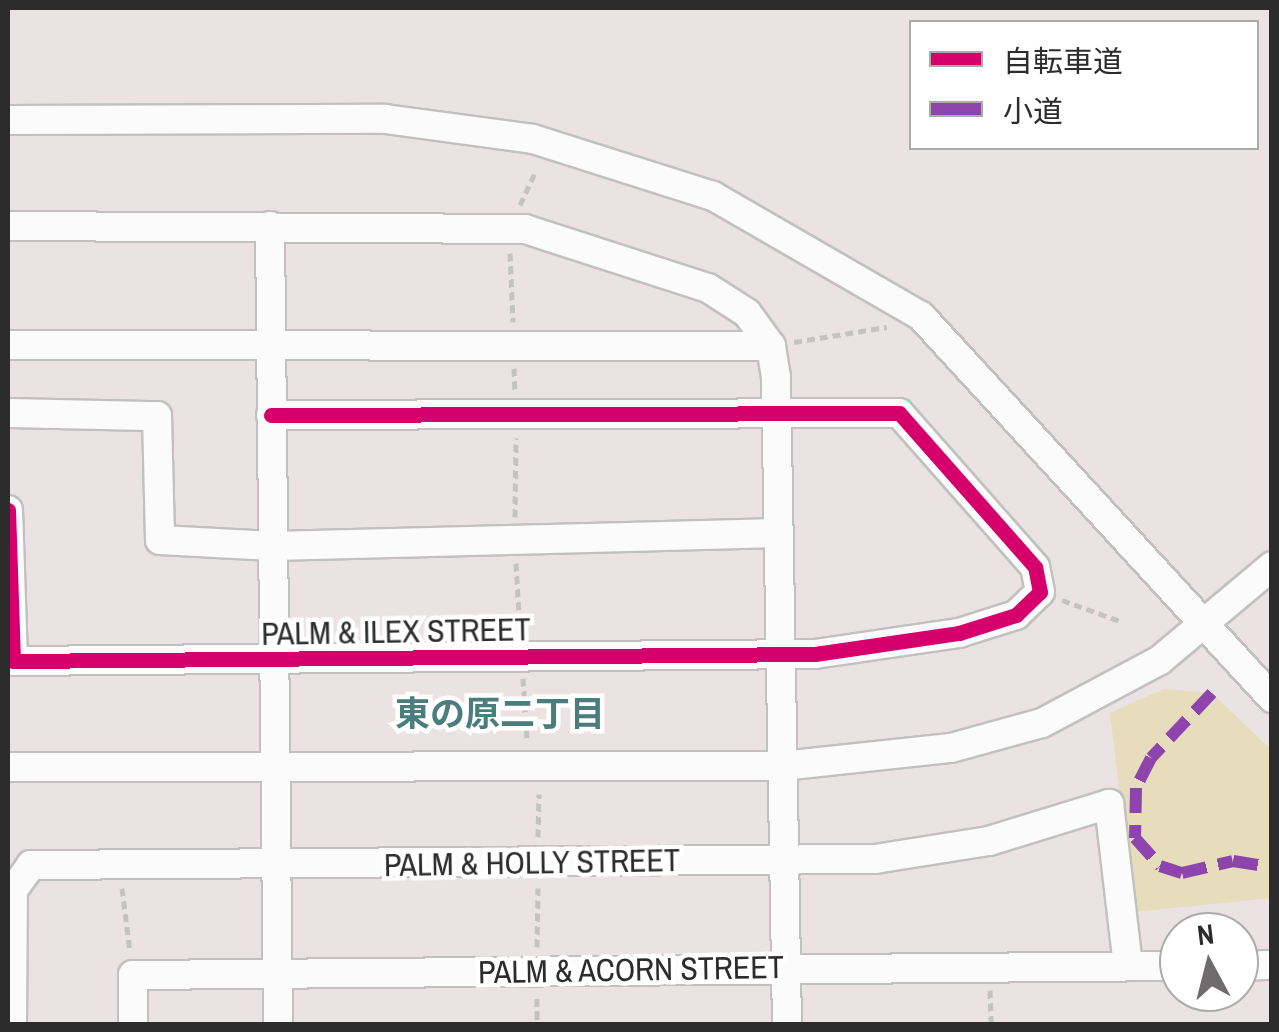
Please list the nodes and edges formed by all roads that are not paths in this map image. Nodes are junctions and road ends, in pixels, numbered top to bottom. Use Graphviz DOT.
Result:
graph roads {
  1 [pos="8,120"];
  2 [pos="8,226"];
  3 [pos="270,226"];
  4 [pos="8,345"];
  5 [pos="771,346"];
  6 [pos="271,347"];
  7 [pos="8,414"];
  8 [pos="778,414"];
  9 [pos="271,415"];
  10 [pos="8,510"];
  11 [pos="779,533"];
  12 [pos="273,546"];
  13 [pos="1272,566"];
  14 [pos="1206,626"];
  15 [pos="780,654"];
  16 [pos="274,663"];
  17 [pos="1272,698"];
  18 [pos="275,754"];
  19 [pos="782,766"];
  20 [pos="8,767"];
  21 [pos="788,861"];
  22 [pos="276,866"];
  23 [pos="1128,966"];
  24 [pos="1159,966"];
  25 [pos="788,968"];
  26 [pos="278,974"];
  27 [pos="12,1024"];
  28 [pos="133,1024"];
  29 [pos="278,1024"];
  30 [pos="787,1024"];
  1 -- 14 [label="street"];
  2 -- 3 [label="street"];
  3 -- 5 [label="street"];
  3 -- 6 [label="street"];
  4 -- 6 [label="street"];
  5 -- 6 [label="street"];
  5 -- 8 [label="street"];
  6 -- 9 [label="street"];
  7 -- 12 [label="street"];
  8 -- 9 [label="street"];
  8 -- 11 [label="street"];
  8 -- 15 [label="street, PALM & ILEX STREET"];
  9 -- 12 [label="street"];
  10 -- 16 [label="street, PALM & ILEX STREET"];
  11 -- 12 [label="street"];
  11 -- 15 [label="street"];
  12 -- 16 [label="street"];
  13 -- 14 [label="street"];
  14 -- 17 [label="street"];
  14 -- 19 [label="street"];
  15 -- 16 [label="street, PALM & ILEX STREET"];
  15 -- 19 [label="street"];
  16 -- 18 [label="street"];
  18 -- 19 [label="street"];
  18 -- 20 [label="street"];
  18 -- 22 [label="street"];
  19 -- 21 [label="street"];
  21 -- 22 [label="street, PALM & HOLLY STREET"];
  21 -- 23 [label="street, PALM & HOLLY STREET"];
  21 -- 25 [label="street"];
  22 -- 26 [label="street"];
  22 -- 27 [label="street, PALM & HOLLY STREET"];
  23 -- 24 [label="street, PALM & ACORN STREET"];
  23 -- 25 [label="street, PALM & ACORN STREET"];
  25 -- 26 [label="street, PALM & ACORN STREET"];
  25 -- 30 [label="street"];
  26 -- 28 [label="street, PALM & ACORN STREET"];
  26 -- 29 [label="street"];
}
